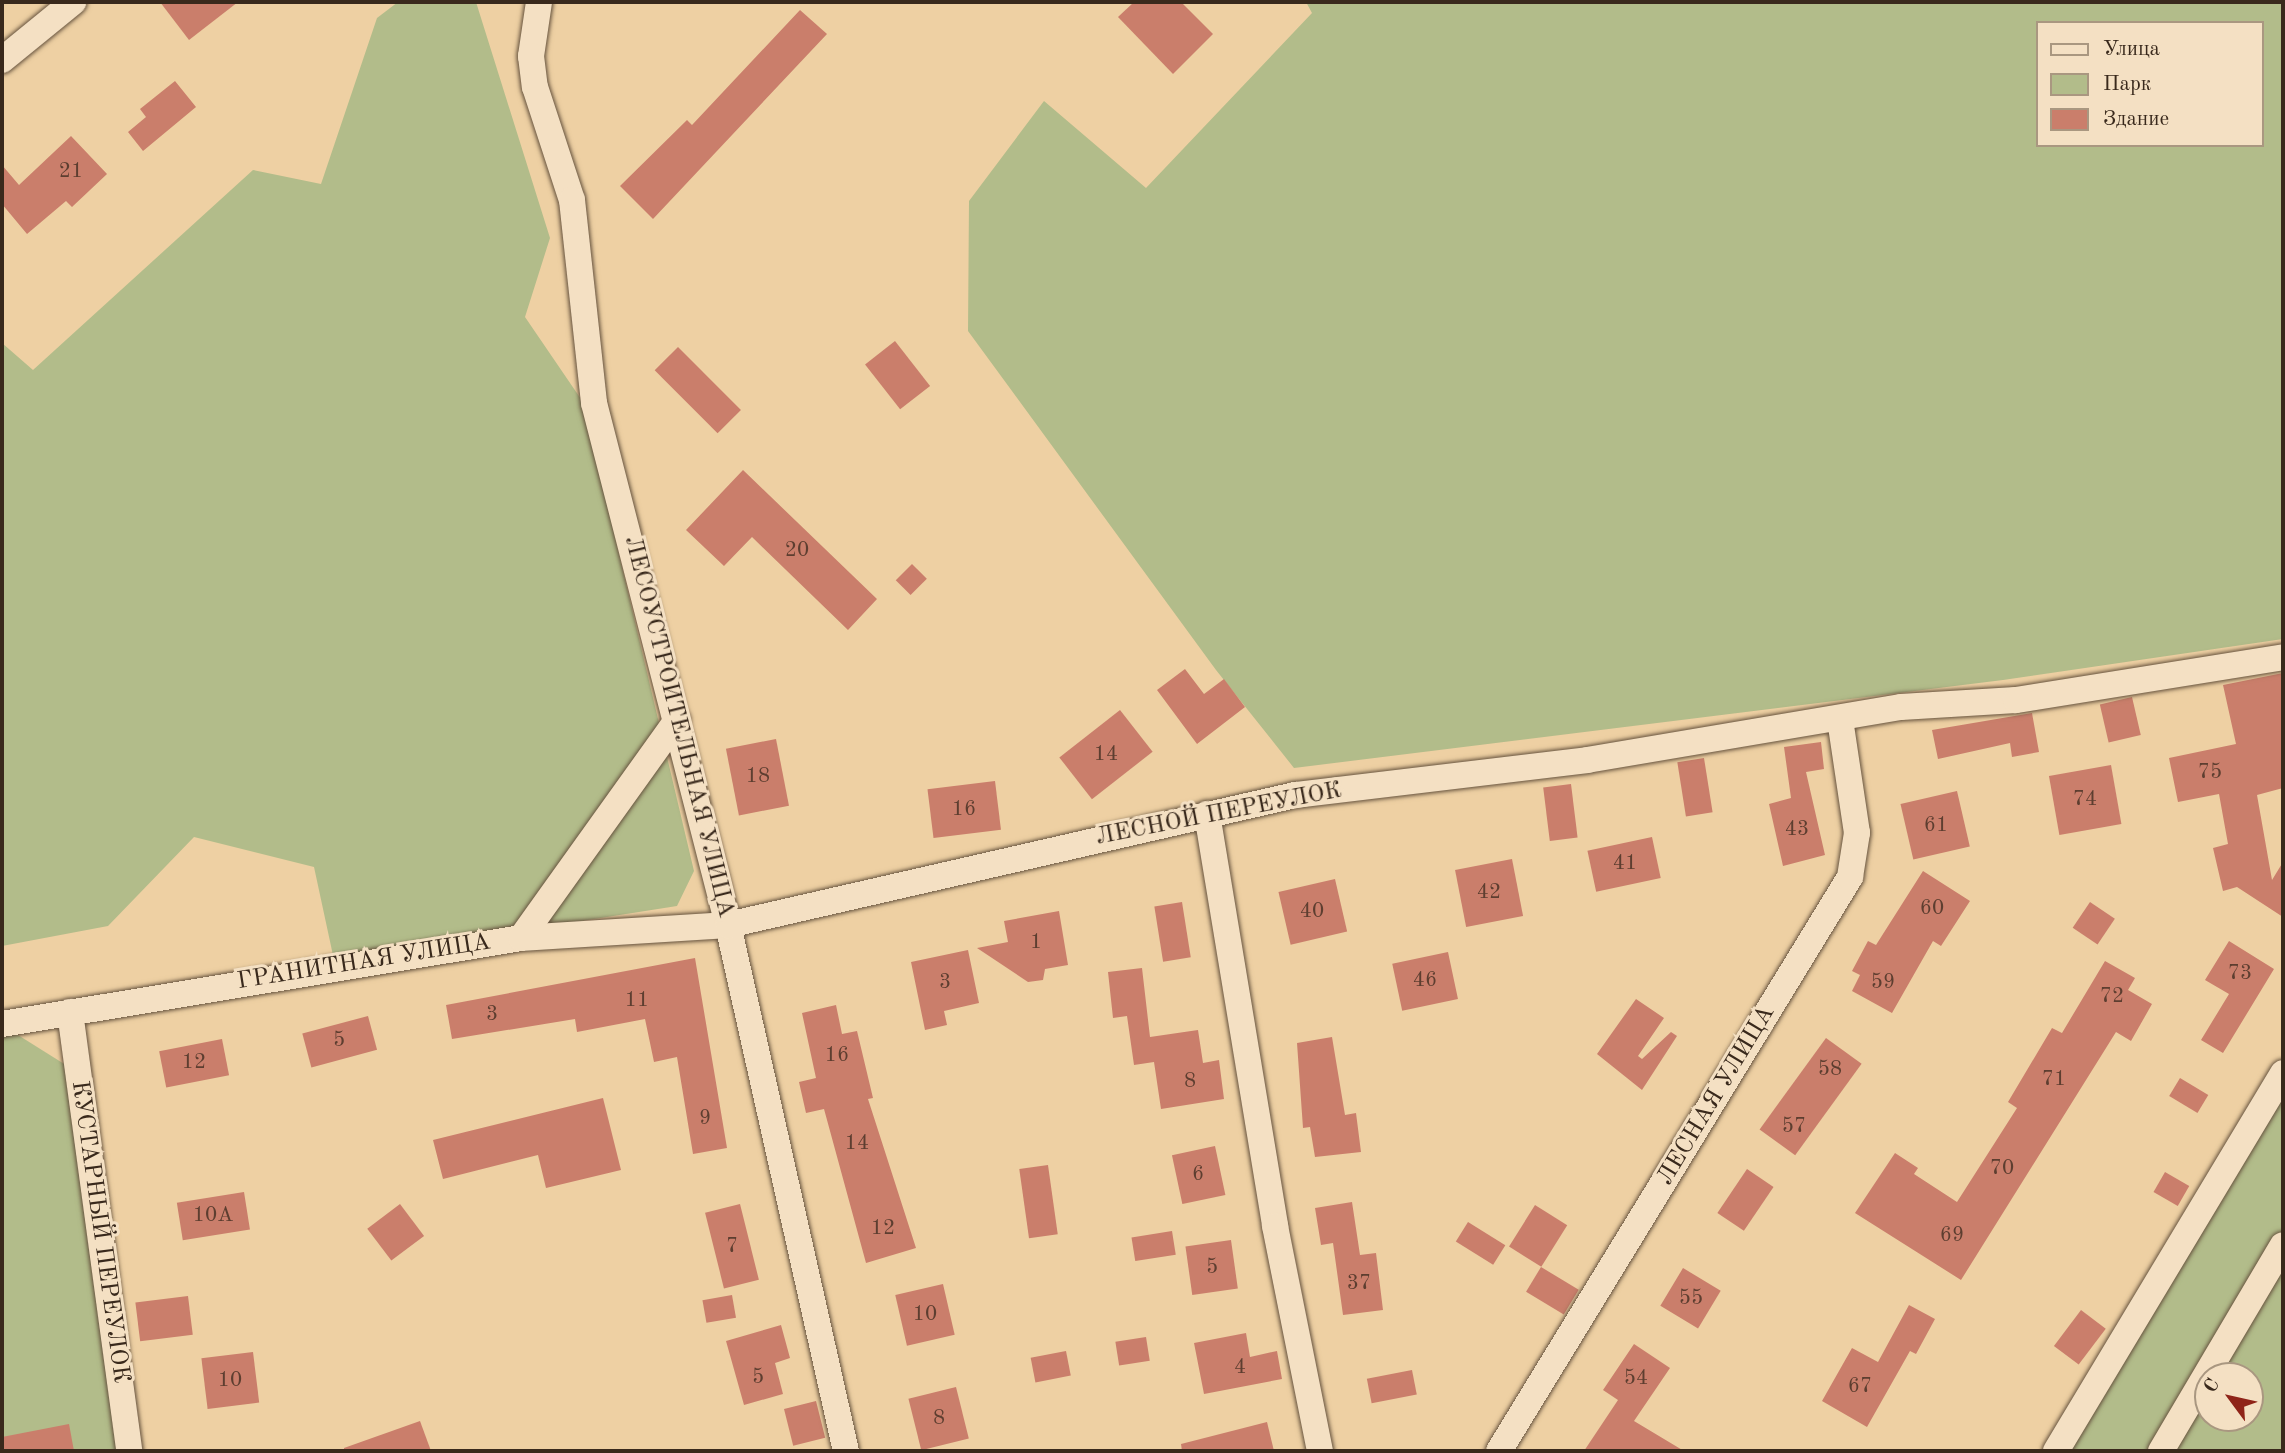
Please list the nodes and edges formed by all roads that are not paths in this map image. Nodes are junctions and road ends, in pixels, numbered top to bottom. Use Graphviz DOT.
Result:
graph roads {
  1 [pos="73,2"];
  2 [pos="539,2"];
  3 [pos="2,60"];
  4 [pos="2283,657"];
  5 [pos="1840,719"];
  6 [pos="677,720"];
  7 [pos="1207,814"];
  8 [pos="729,925"];
  9 [pos="521,938"];
  10 [pos="70,1012"];
  11 [pos="2,1024"];
  12 [pos="2283,1073"];
  13 [pos="2283,1245"];
  14 [pos="129,1451"];
  15 [pos="846,1451"];
  16 [pos="1320,1451"];
  17 [pos="1499,1451"];
  18 [pos="2056,1451"];
  19 [pos="2161,1451"];
  1 -- 3 [label="street"];
  2 -- 6 [label="street, ЛЕСОУСТРОИТЕЛЬНАЯ УЛИЦА"];
  4 -- 5 [label="street, ЛЕСНОЙ ПЕРЕУЛОК"];
  5 -- 7 [label="street, ЛЕСНОЙ ПЕРЕУЛОК"];
  5 -- 17 [label="street, ЛЕСНАЯ УЛИЦА"];
  6 -- 8 [label="street, ЛЕСОУСТРОИТЕЛЬНАЯ УЛИЦА"];
  6 -- 9 [label="street"];
  7 -- 8 [label="street, ЛЕСНОЙ ПЕРЕУЛОК"];
  7 -- 16 [label="street"];
  8 -- 9 [label="street, ГРАНИТНАЯ УЛИЦА"];
  8 -- 15 [label="street, ЛЕСОУСТРОИТЕЛЬНАЯ УЛИЦА"];
  9 -- 10 [label="street, ГРАНИТНАЯ УЛИЦА"];
  10 -- 11 [label="street, ГРАНИТНАЯ УЛИЦА"];
  10 -- 14 [label="street, КУСТАРНЫЙ ПЕРЕУЛОК"];
  12 -- 18 [label="street"];
  13 -- 19 [label="street"];
}
